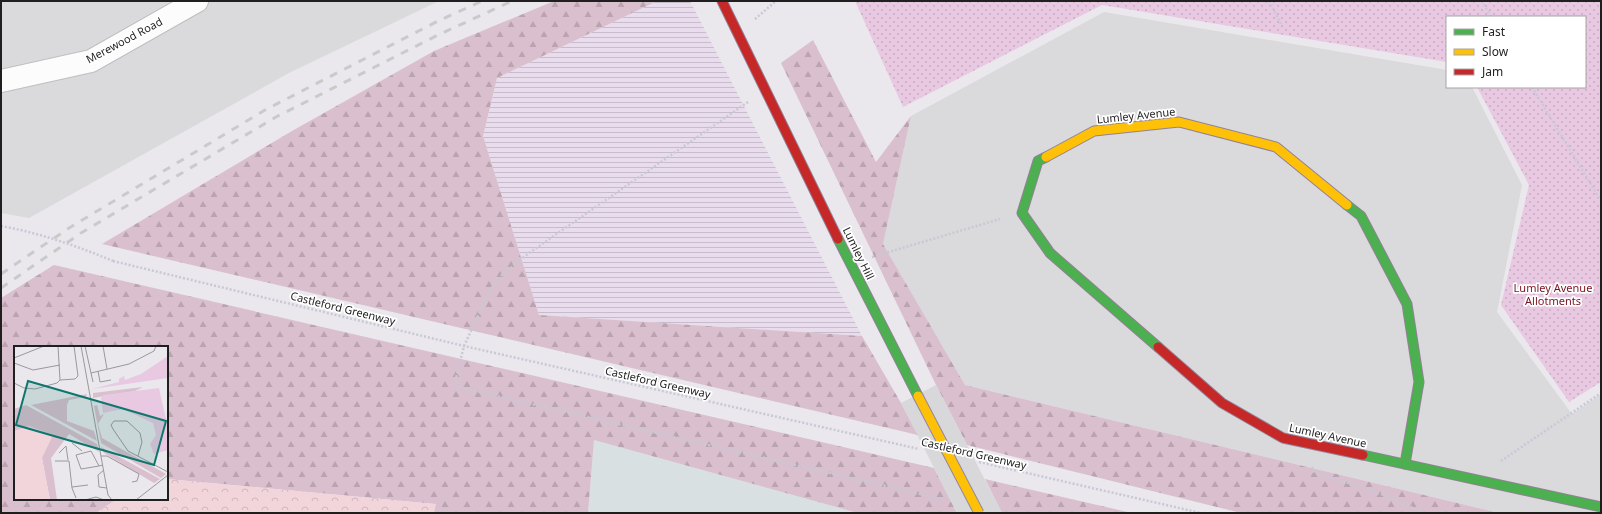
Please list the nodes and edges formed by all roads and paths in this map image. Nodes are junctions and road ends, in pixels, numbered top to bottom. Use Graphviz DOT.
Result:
graph roads {
  1 [pos="197,1"];
  2 [pos="722,1"];
  3 [pos="1269,1"];
  4 [pos="1482,1"];
  5 [pos="1490,16"];
  6 [pos="1281,24"];
  7 [pos="1,80"];
  8 [pos="1533,88"];
  9 [pos="766,90"];
  10 [pos="1601,201"];
  11 [pos="1022,213"];
  12 [pos="1,226"];
  13 [pos="850,264"];
  14 [pos="464,346"];
  15 [pos="1601,392"];
  16 [pos="1310,444"];
  17 [pos="924,450"];
  18 [pos="971,461"];
  19 [pos="1405,464"];
  20 [pos="1474,479"];
  21 [pos="974,502"];
  22 [pos="1601,507"];
  23 [pos="980,513"];
  24 [pos="1201,513"];
  25 [pos="1425,513"];
  1 -- 7 [label="street, Merewood Road"];
  2 -- 9 [label="street, Lumley Hill"];
  3 -- 6 [label="path"];
  4 -- 5 [label="path"];
  8 -- 10 [label="path"];
  9 -- 13 [label="street, Lumley Hill"];
  9 -- 14 [label="path"];
  11 -- 13 [label="path"];
  11 -- 16 [label="street, Lumley Avenue"];
  11 -- 19 [label="street, Lumley Avenue"];
  12 -- 14 [label="path, Castleford Greenway, bridge"];
  13 -- 21 [label="street, Lumley Hill, bridge"];
  14 -- 17 [label="path, Castleford Greenway"];
  14 -- 21 [label="path"];
  15 -- 20 [label="path"];
  16 -- 19 [label="street, Lumley Avenue"];
  16 -- 25 [label="path"];
  18 -- 24 [label="path, Castleford Greenway"];
  19 -- 20 [label="street, Lumley Avenue"];
  20 -- 22 [label="street, Lumley Avenue"];
  21 -- 23 [label="street, Lumley Hill, bridge"];
}
